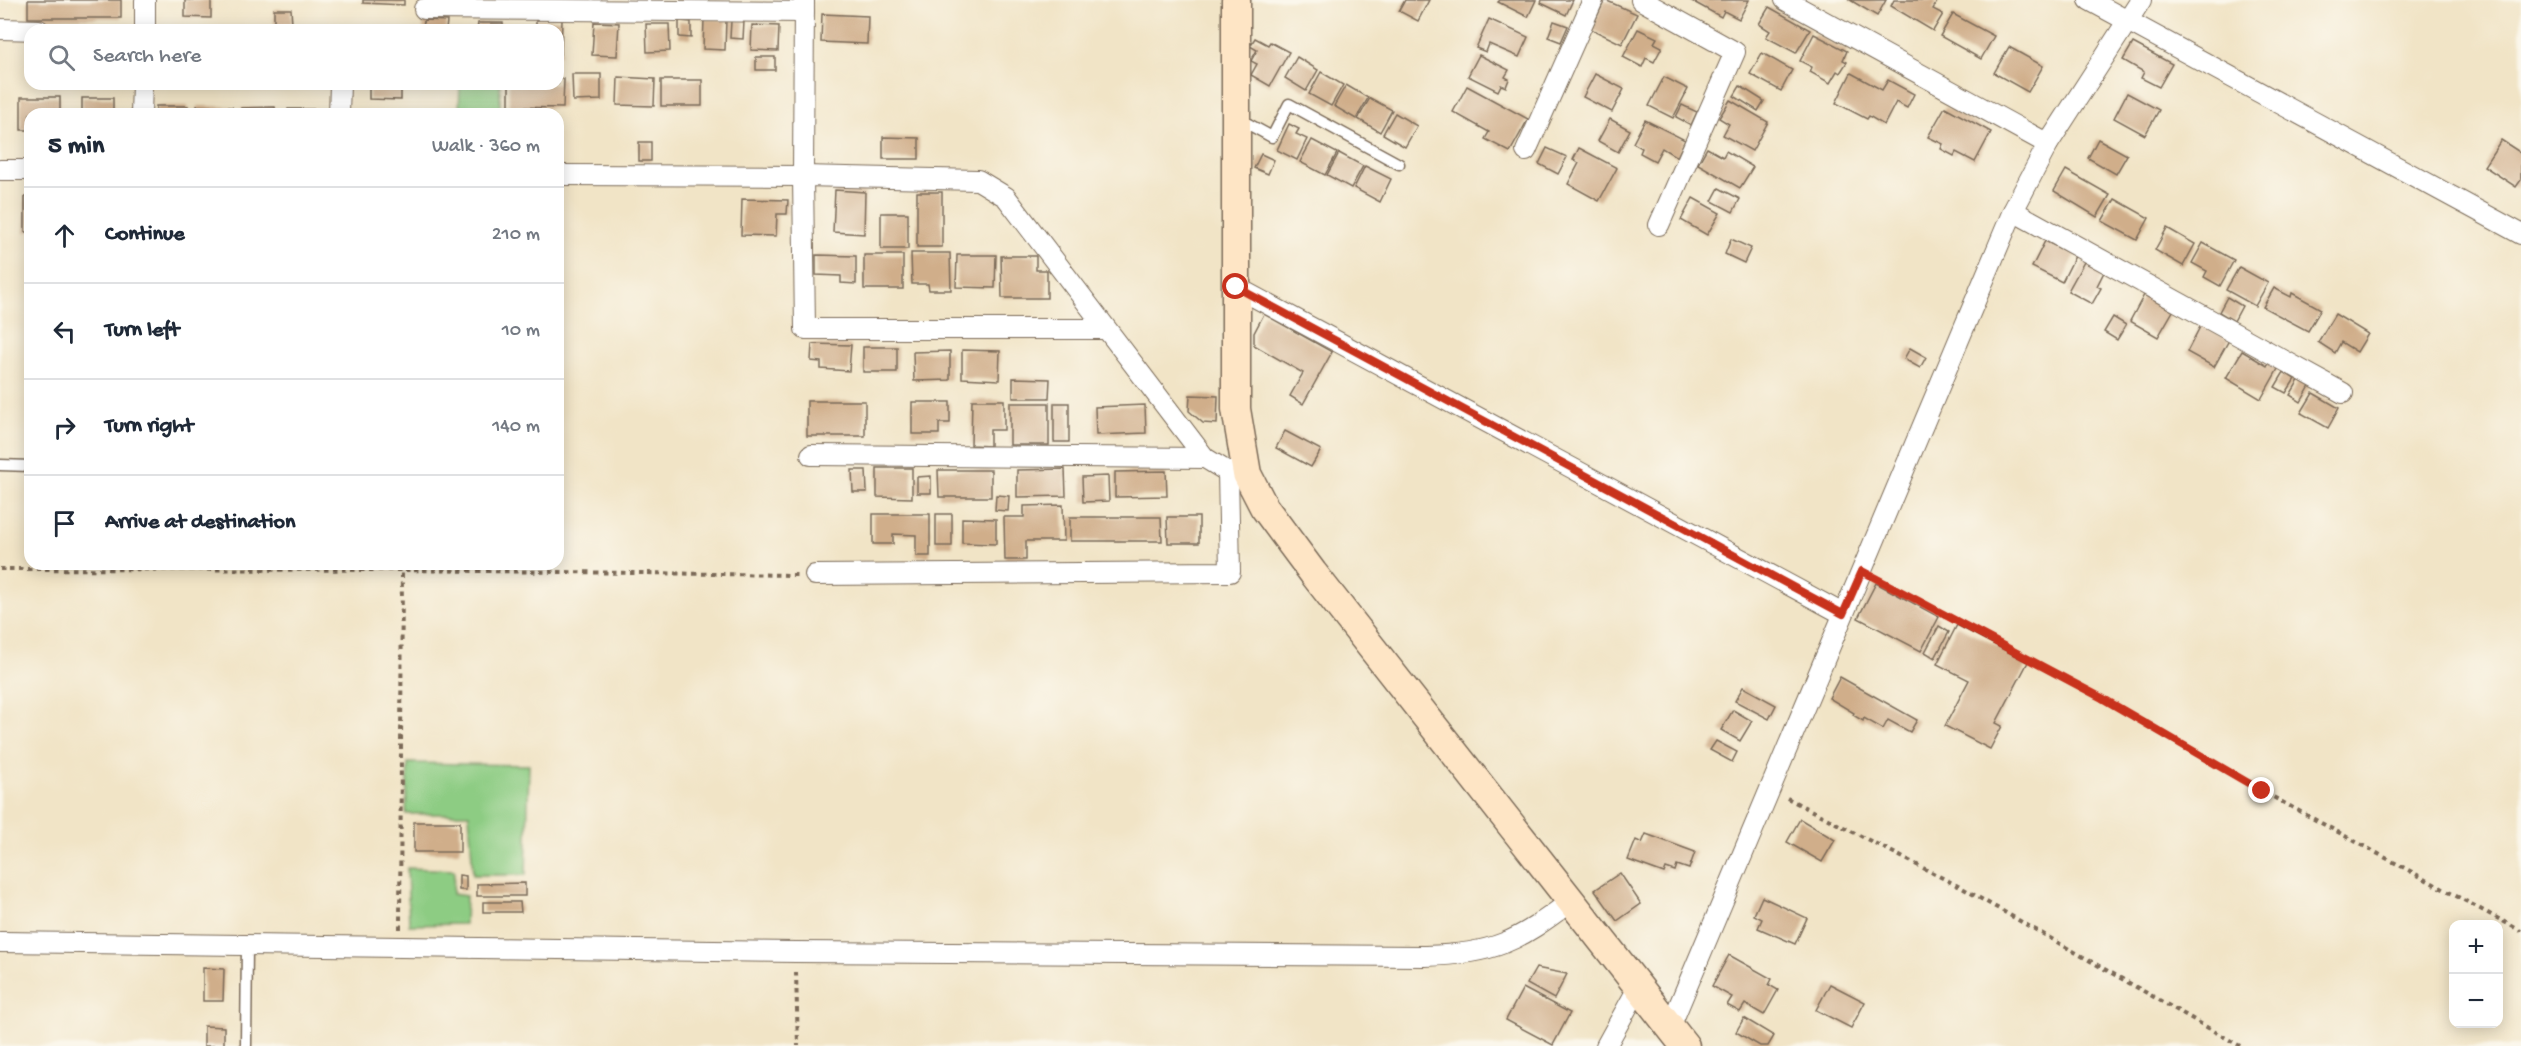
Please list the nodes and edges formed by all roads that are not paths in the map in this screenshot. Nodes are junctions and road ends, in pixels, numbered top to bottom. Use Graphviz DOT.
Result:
graph roads {
  1 [pos="145,0"];
  2 [pos="1236,0"];
  3 [pos="1593,0"];
  4 [pos="1641,0"];
  5 [pos="1785,0"];
  6 [pos="2089,0"];
  7 [pos="2140,0"];
  8 [pos="804,6"];
  9 [pos="424,9"];
  10 [pos="2127,20"];
  11 [pos="145,24"];
  12 [pos="0,29"];
  13 [pos="24,30"];
  14 [pos="142,90"];
  15 [pos="340,90"];
  16 [pos="141,108"];
  17 [pos="339,108"];
  18 [pos="1236,118"];
  19 [pos="2048,144"];
  20 [pos="1526,151"];
  21 [pos="1399,164"];
  22 [pos="0,170"];
  23 [pos="24,170"];
  24 [pos="564,175"];
  25 [pos="803,176"];
  26 [pos="2013,210"];
  27 [pos="1659,225"];
  28 [pos="2519,228"];
  29 [pos="1236,287"];
  30 [pos="1106,329"];
  31 [pos="2343,393"];
  32 [pos="811,455"];
  33 [pos="1205,458"];
  34 [pos="0,465"];
  35 [pos="24,466"];
  36 [pos="1238,473"];
  37 [pos="815,575"];
  38 [pos="1843,614"];
  39 [pos="1571,901"];
  40 [pos="0,942"];
  41 [pos="247,945"];
  42 [pos="1638,988"];
  43 [pos="1677,1036"];
  44 [pos="246,1046"];
  45 [pos="1606,1046"];
  1 -- 11 [label="street"];
  2 -- 18 [label="street"];
  3 -- 20 [label="street"];
  4 -- 27 [label="street"];
  5 -- 19 [label="street"];
  6 -- 10 [label="street"];
  7 -- 10 [label="street"];
  8 -- 9 [label="street"];
  8 -- 25 [label="street"];
  10 -- 19 [label="street"];
  10 -- 28 [label="street"];
  12 -- 13 [label="street"];
  14 -- 16 [label="street"];
  15 -- 17 [label="street"];
  18 -- 21 [label="lane"];
  18 -- 29 [label="street"];
  19 -- 26 [label="street"];
  22 -- 23 [label="street"];
  24 -- 25 [label="street"];
  25 -- 30 [label="street"];
  25 -- 30 [label="street"];
  26 -- 31 [label="street"];
  26 -- 38 [label="street"];
  29 -- 36 [label="street"];
  29 -- 38 [label="street"];
  30 -- 33 [label="street"];
  32 -- 33 [label="street"];
  33 -- 36 [label="street"];
  34 -- 35 [label="lane"];
  36 -- 37 [label="street"];
  36 -- 39 [label="street"];
  38 -- 43 [label="street"];
  39 -- 41 [label="street"];
  39 -- 42 [label="street"];
  40 -- 41 [label="street"];
  41 -- 44 [label="lane"];
  42 -- 43 [label="street"];
  42 -- 45 [label="street"];
}
